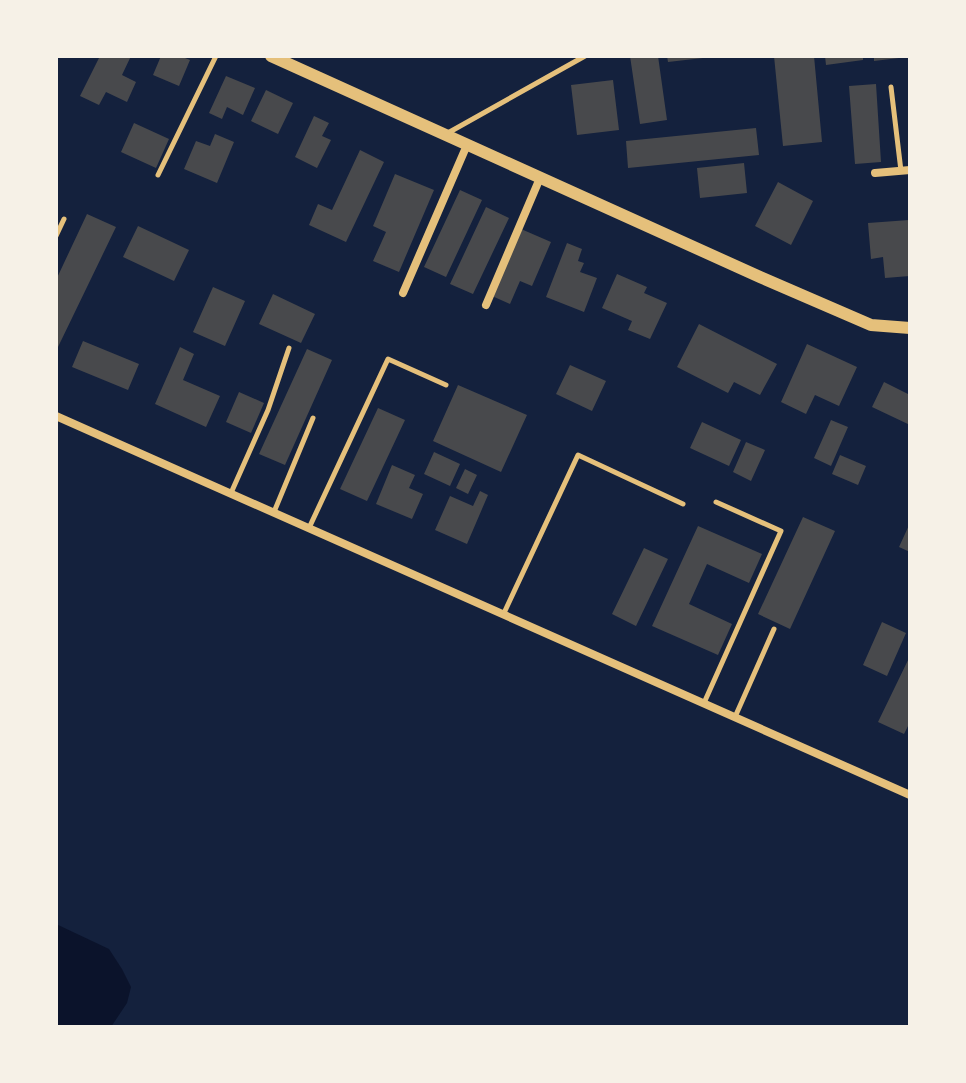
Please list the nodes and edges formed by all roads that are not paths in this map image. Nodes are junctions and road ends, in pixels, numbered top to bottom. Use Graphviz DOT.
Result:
graph roads {
  1 [pos="216,56"];
  2 [pos="271,56"];
  3 [pos="585,56"];
  4 [pos="891,87"];
  5 [pos="445,135"];
  6 [pos="467,145"];
  7 [pos="906,171"];
  8 [pos="875,173"];
  9 [pos="158,175"];
  10 [pos="540,178"];
  11 [pos="64,219"];
  12 [pos="56,236"];
  13 [pos="403,293"];
  14 [pos="486,305"];
  15 [pos="910,328"];
  16 [pos="289,348"];
  17 [pos="446,385"];
  18 [pos="56,416"];
  19 [pos="313,418"];
  20 [pos="231,493"];
  21 [pos="716,502"];
  22 [pos="683,504"];
  23 [pos="274,512"];
  24 [pos="309,528"];
  25 [pos="504,613"];
  26 [pos="774,629"];
  27 [pos="704,703"];
  28 [pos="735,717"];
  29 [pos="910,795"];
  1 -- 9 [label="lane"];
  2 -- 5 [label="street"];
  3 -- 5 [label="lane"];
  4 -- 7 [label="lane"];
  5 -- 6 [label="street"];
  6 -- 10 [label="street"];
  6 -- 13 [label="street"];
  7 -- 8 [label="street"];
  10 -- 14 [label="street"];
  10 -- 15 [label="street"];
  11 -- 12 [label="lane"];
  16 -- 20 [label="lane"];
  17 -- 24 [label="lane"];
  18 -- 20 [label="street"];
  19 -- 23 [label="lane"];
  20 -- 23 [label="street"];
  21 -- 27 [label="lane"];
  22 -- 25 [label="lane"];
  23 -- 24 [label="street"];
  24 -- 25 [label="street"];
  25 -- 27 [label="street"];
  26 -- 28 [label="lane"];
  27 -- 28 [label="street"];
  28 -- 29 [label="street"];
}
